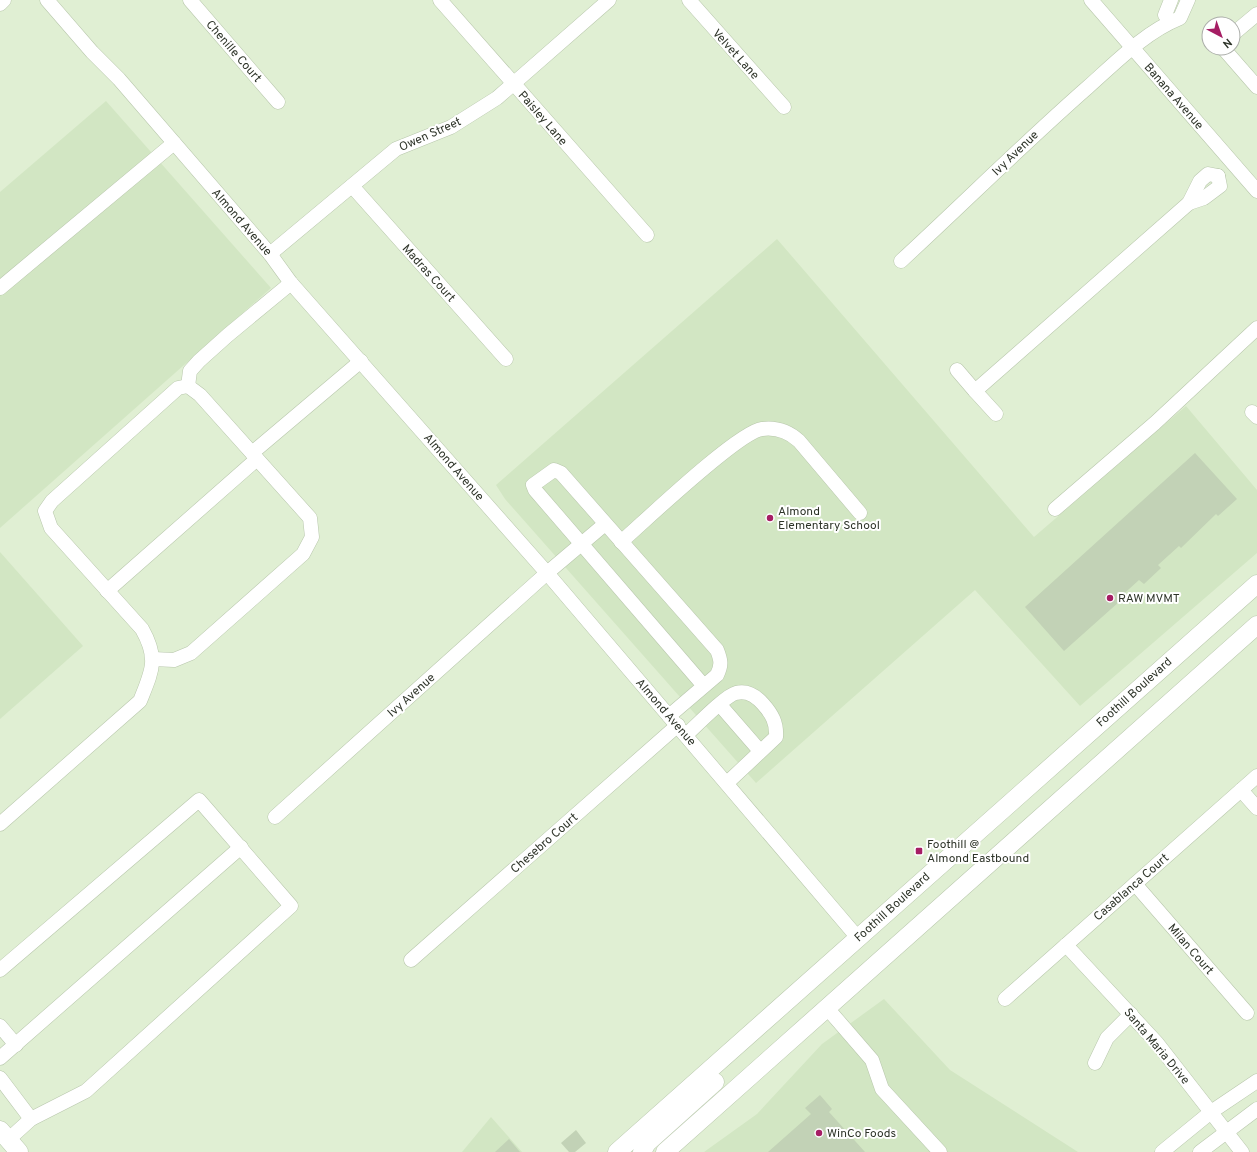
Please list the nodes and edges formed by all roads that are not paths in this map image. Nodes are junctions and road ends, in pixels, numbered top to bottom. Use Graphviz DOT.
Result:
graph roads {
  1 [pos="4,0"];
  2 [pos="47,0"];
  3 [pos="190,0"];
  4 [pos="440,0"];
  5 [pos="608,0"];
  6 [pos="689,0"];
  7 [pos="1091,0"];
  8 [pos="1171,0"];
  9 [pos="1188,0"];
  10 [pos="0,4"];
  11 [pos="1257,14"];
  12 [pos="1170,22"];
  13 [pos="1241,27"];
  14 [pos="1132,48"];
  15 [pos="1230,56"];
  16 [pos="514,85"];
  17 [pos="1257,87"];
  18 [pos="278,102"];
  19 [pos="784,107"];
  20 [pos="174,144"];
  21 [pos="1233,163"];
  22 [pos="1218,176"];
  23 [pos="1200,181"];
  24 [pos="352,186"];
  25 [pos="1257,191"];
  26 [pos="1211,194"];
  27 [pos="1189,203"];
  28 [pos="647,235"];
  29 [pos="270,254"];
  30 [pos="901,260"];
  31 [pos="291,283"];
  32 [pos="0,288"];
  33 [pos="1257,328"];
  34 [pos="506,359"];
  35 [pos="361,361"];
  36 [pos="957,370"];
  37 [pos="188,386"];
  38 [pos="975,392"];
  39 [pos="996,414"];
  40 [pos="254,456"];
  41 [pos="1055,509"];
  42 [pos="860,513"];
  43 [pos="605,524"];
  44 [pos="621,542"];
  45 [pos="581,544"];
  46 [pos="547,573"];
  47 [pos="1257,584"];
  48 [pos="107,591"];
  49 [pos="1257,625"];
  50 [pos="153,659"];
  51 [pos="704,686"];
  52 [pos="720,705"];
  53 [pos="678,725"];
  54 [pos="760,751"];
  55 [pos="1257,776"];
  56 [pos="727,783"];
  57 [pos="1241,790"];
  58 [pos="1257,808"];
  59 [pos="275,817"];
  60 [pos="0,824"];
  61 [pos="241,847"];
  62 [pos="1134,884"];
  63 [pos="858,938"];
  64 [pos="1066,945"];
  65 [pos="411,960"];
  66 [pos="0,970"];
  67 [pos="1005,999"];
  68 [pos="827,1008"];
  69 [pos="1247,1013"];
  70 [pos="1131,1014"];
  71 [pos="0,1026"];
  72 [pos="16,1045"];
  73 [pos="736,1048"];
  74 [pos="0,1058"];
  75 [pos="1095,1063"];
  76 [pos="0,1078"];
  77 [pos="1257,1081"];
  78 [pos="1257,1109"];
  79 [pos="1211,1112"];
  80 [pos="31,1120"];
  81 [pos="1226,1131"];
  82 [pos="9,1140"];
  83 [pos="617,1152"];
  84 [pos="642,1152"];
  85 [pos="665,1152"];
  86 [pos="940,1152"];
  87 [pos="1162,1152"];
  88 [pos="1200,1152"];
  89 [pos="1242,1152"];
  1 -- 10 [label="street"];
  2 -- 20 [label="street, Almond Avenue"];
  3 -- 18 [label="street, Chenille Court"];
  4 -- 16 [label="street, Paisley Lane"];
  5 -- 16 [label="street, Owen Street"];
  6 -- 19 [label="street, Velvet Lane"];
  7 -- 14 [label="street, Banana Avenue"];
  8 -- 12 [label="street"];
  9 -- 12 [label="street, Ivy Avenue"];
  11 -- 13 [label="street"];
  12 -- 14 [label="street, Ivy Avenue"];
  14 -- 21 [label="street, Banana Avenue"];
  14 -- 30 [label="street, Ivy Avenue"];
  15 -- 17 [label="street"];
  16 -- 24 [label="street, Owen Street"];
  16 -- 28 [label="street, Paisley Lane"];
  20 -- 29 [label="street, Almond Avenue"];
  20 -- 32 [label="street"];
  21 -- 22 [label="street"];
  21 -- 25 [label="street, Banana Avenue"];
  22 -- 23 [label="street"];
  22 -- 26 [label="street"];
  23 -- 26 [label="street"];
  23 -- 27 [label="street"];
  24 -- 29 [label="street, Owen Street"];
  24 -- 34 [label="street, Madras Court"];
  26 -- 27 [label="street"];
  27 -- 38 [label="street"];
  29 -- 31 [label="street, Almond Avenue"];
  31 -- 35 [label="street, Almond Avenue"];
  31 -- 37 [label="street"];
  33 -- 41 [label="street"];
  35 -- 40 [label="street"];
  35 -- 46 [label="street, Almond Avenue"];
  36 -- 38 [label="street"];
  37 -- 40 [label="street"];
  37 -- 48 [label="street"];
  38 -- 39 [label="street"];
  40 -- 48 [label="street"];
  40 -- 50 [label="street"];
  42 -- 44 [label="street"];
  43 -- 44 [label="street"];
  43 -- 45 [label="street, Ivy Avenue"];
  43 -- 45 [label="street"];
  44 -- 51 [label="street"];
  45 -- 46 [label="street, Ivy Avenue"];
  45 -- 51 [label="street"];
  46 -- 53 [label="street, Almond Avenue"];
  46 -- 59 [label="street, Ivy Avenue"];
  47 -- 63 [label="main road, Foothill Boulevard"];
  48 -- 50 [label="street"];
  49 -- 68 [label="main road"];
  50 -- 60 [label="street"];
  51 -- 53 [label="street"];
  52 -- 53 [label="street"];
  52 -- 54 [label="street"];
  52 -- 54 [label="street"];
  53 -- 56 [label="street, Almond Avenue"];
  53 -- 65 [label="street, Chesebro Court"];
  54 -- 56 [label="street"];
  55 -- 57 [label="street, Casablanca Court"];
  56 -- 63 [label="street, Almond Avenue"];
  57 -- 58 [label="street"];
  57 -- 62 [label="street, Casablanca Court"];
  61 -- 66 [label="street"];
  61 -- 72 [label="street"];
  61 -- 80 [label="street"];
  62 -- 64 [label="street, Casablanca Court"];
  62 -- 69 [label="street, Milan Court"];
  63 -- 73 [label="main road, Foothill Boulevard"];
  64 -- 67 [label="street, Casablanca Court"];
  64 -- 70 [label="street, Santa Maria Drive"];
  68 -- 85 [label="main road"];
  68 -- 86 [label="street"];
  70 -- 75 [label="street"];
  70 -- 79 [label="street, Santa Maria Drive"];
  71 -- 72 [label="street"];
  72 -- 74 [label="street"];
  73 -- 83 [label="main road, Foothill Boulevard"];
  73 -- 84 [label="main road"];
  76 -- 80 [label="street"];
  77 -- 79 [label="street"];
  78 -- 81 [label="street"];
  79 -- 81 [label="street, Santa Maria Drive"];
  79 -- 87 [label="street"];
  80 -- 82 [label="street"];
  81 -- 88 [label="street"];
  81 -- 89 [label="street, Santa Maria Drive"];
}
